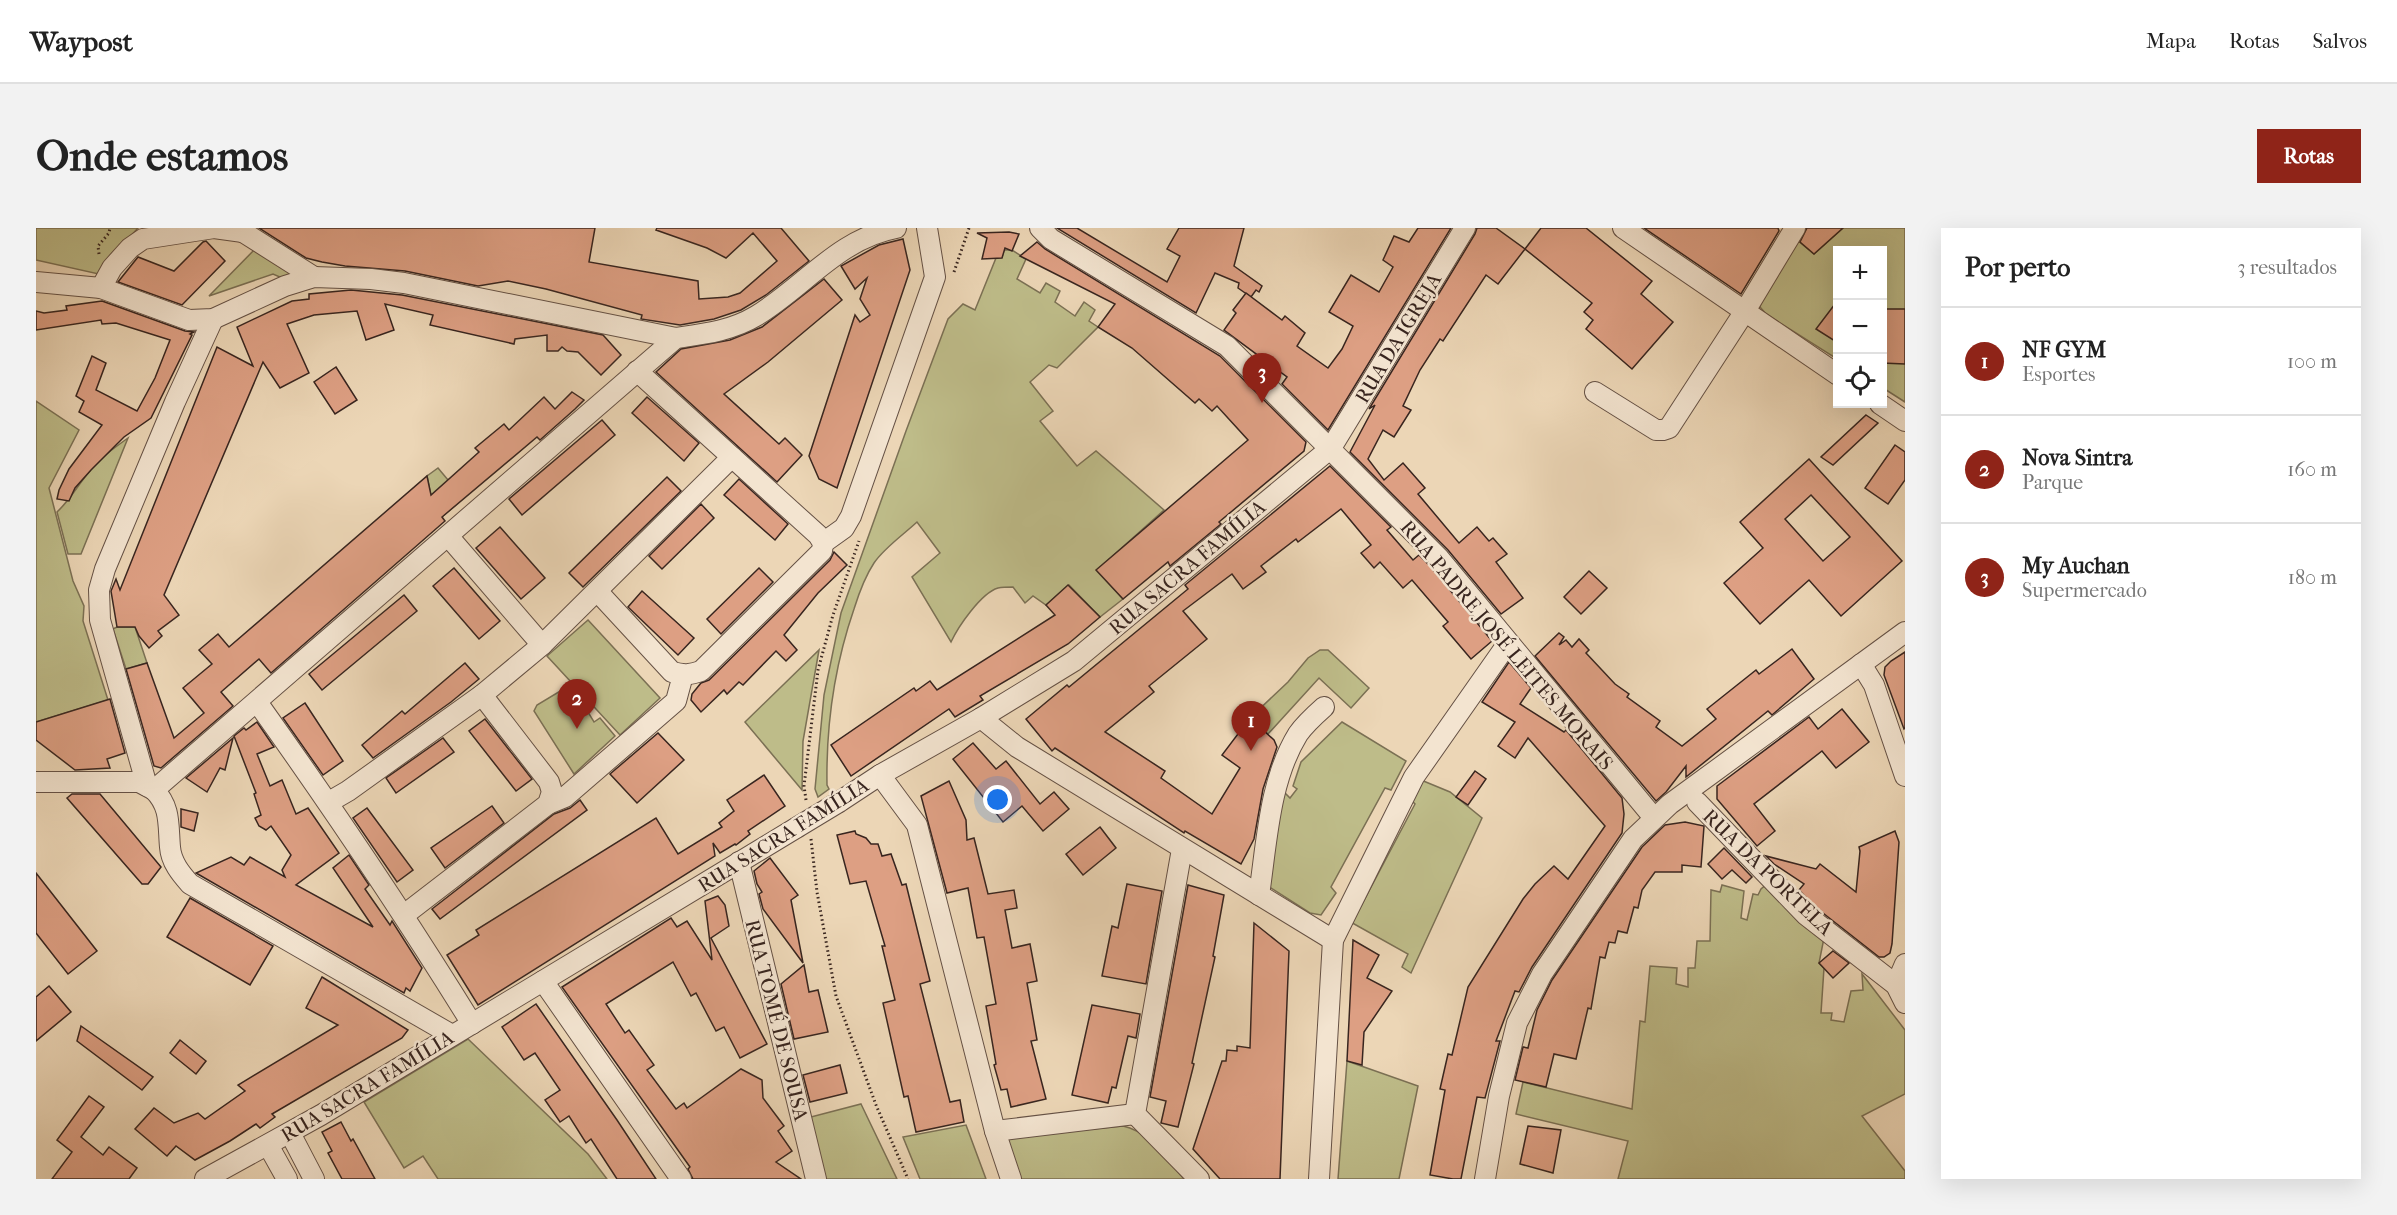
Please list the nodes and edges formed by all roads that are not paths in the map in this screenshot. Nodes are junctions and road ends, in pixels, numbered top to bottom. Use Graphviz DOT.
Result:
graph roads {
  1 [pos="896,228"];
  2 [pos="927,228"];
  3 [pos="1041,228"];
  4 [pos="1465,228"];
  5 [pos="1623,228"];
  6 [pos="1792,229"];
  7 [pos="244,230"];
  8 [pos="314,278"];
  9 [pos="36,282"];
  10 [pos="101,288"];
  11 [pos="1745,311"];
  12 [pos="213,319"];
  13 [pos="676,338"];
  14 [pos="637,371"];
  15 [pos="1833,372"];
  16 [pos="1595,392"];
  17 [pos="1886,408"];
  18 [pos="1905,421"];
  19 [pos="1331,448"];
  20 [pos="732,457"];
  21 [pos="448,536"];
  22 [pos="823,543"];
  23 [pos="598,592"];
  24 [pos="1905,632"];
  25 [pos="1508,643"];
  26 [pos="543,645"];
  27 [pos="1861,664"];
  28 [pos="683,675"];
  29 [pos="482,695"];
  30 [pos="257,702"];
  31 [pos="1324,707"];
  32 [pos="981,718"];
  33 [pos="880,775"];
  34 [pos="1710,776"];
  35 [pos="1905,776"];
  36 [pos="36,782"];
  37 [pos="151,788"];
  38 [pos="329,802"];
  39 [pos="1697,802"];
  40 [pos="548,804"];
  41 [pos="1670,804"];
  42 [pos="1654,818"];
  43 [pos="1182,849"];
  44 [pos="739,862"];
  45 [pos="1259,895"];
  46 [pos="404,915"];
  47 [pos="1332,940"];
  48 [pos="1905,964"];
  49 [pos="543,981"];
  50 [pos="1896,985"];
  51 [pos="1905,1003"];
  52 [pos="472,1024"];
  53 [pos="452,1035"];
  54 [pos="1135,1114"];
  55 [pos="995,1131"];
  56 [pos="290,1133"];
  57 [pos="268,1145"];
  58 [pos="205,1179"];
  59 [pos="287,1179"];
  60 [pos="314,1179"];
  61 [pos="681,1179"];
  62 [pos="816,1179"];
  63 [pos="1011,1179"];
  64 [pos="1199,1179"];
  65 [pos="1319,1179"];
  66 [pos="1485,1179"];
  1 -- 13 [label="street"];
  2 -- 22 [label="street"];
  3 -- 19 [label="street, RUA PADRE JOSÉ LEITES MORAIS"];
  4 -- 19 [label="street, RUA DA IGREJA"];
  5 -- 11 [label="street"];
  6 -- 11 [label="street"];
  7 -- 8 [label="street"];
  7 -- 10 [label="street"];
  8 -- 12 [label="street"];
  8 -- 13 [label="street"];
  9 -- 10 [label="street"];
  10 -- 12 [label="street"];
  11 -- 15 [label="street"];
  11 -- 16 [label="street"];
  12 -- 37 [label="street"];
  13 -- 14 [label="street"];
  14 -- 20 [label="street"];
  14 -- 21 [label="street"];
  17 -- 18 [label="street"];
  19 -- 25 [label="street, RUA PADRE JOSÉ LEITES MORAIS"];
  19 -- 32 [label="street, RUA SACRA FAMÍLIA"];
  20 -- 22 [label="street"];
  20 -- 23 [label="street"];
  21 -- 26 [label="street"];
  21 -- 30 [label="street"];
  22 -- 28 [label="street"];
  23 -- 26 [label="street"];
  23 -- 28 [label="street"];
  24 -- 27 [label="street"];
  25 -- 42 [label="street, RUA PADRE JOSÉ LEITES MORAIS"];
  25 -- 47 [label="street"];
  26 -- 29 [label="street"];
  27 -- 34 [label="street"];
  27 -- 35 [label="street"];
  28 -- 40 [label="street"];
  29 -- 38 [label="street"];
  29 -- 40 [label="street"];
  30 -- 37 [label="street"];
  30 -- 38 [label="street"];
  31 -- 45 [label="street"];
  32 -- 33 [label="street, RUA SACRA FAMÍLIA"];
  32 -- 43 [label="street"];
  33 -- 44 [label="street, RUA SACRA FAMÍLIA, bridge"];
  33 -- 55 [label="street"];
  34 -- 39 [label="street"];
  34 -- 41 [label="street"];
  36 -- 37 [label="street"];
  37 -- 53 [label="street"];
  38 -- 46 [label="street"];
  39 -- 41 [label="street"];
  39 -- 50 [label="street, RUA DA PORTELA"];
  40 -- 46 [label="street"];
  41 -- 42 [label="street"];
  42 -- 66 [label="street"];
  43 -- 45 [label="street"];
  43 -- 54 [label="street"];
  44 -- 49 [label="street, RUA SACRA FAMÍLIA"];
  44 -- 62 [label="street, RUA TOMÉ DE SOUSA"];
  45 -- 47 [label="street"];
  46 -- 52 [label="street"];
  47 -- 65 [label="street"];
  48 -- 50 [label="street"];
  49 -- 52 [label="street, RUA SACRA FAMÍLIA"];
  49 -- 61 [label="street"];
  50 -- 51 [label="street"];
  52 -- 53 [label="street, RUA SACRA FAMÍLIA"];
  53 -- 56 [label="street, RUA SACRA FAMÍLIA"];
  54 -- 55 [label="street"];
  54 -- 64 [label="street"];
  55 -- 63 [label="street"];
  56 -- 57 [label="street, RUA SACRA FAMÍLIA"];
  56 -- 60 [label="street"];
  57 -- 58 [label="street, RUA SACRA FAMÍLIA"];
  57 -- 59 [label="street"];
}
